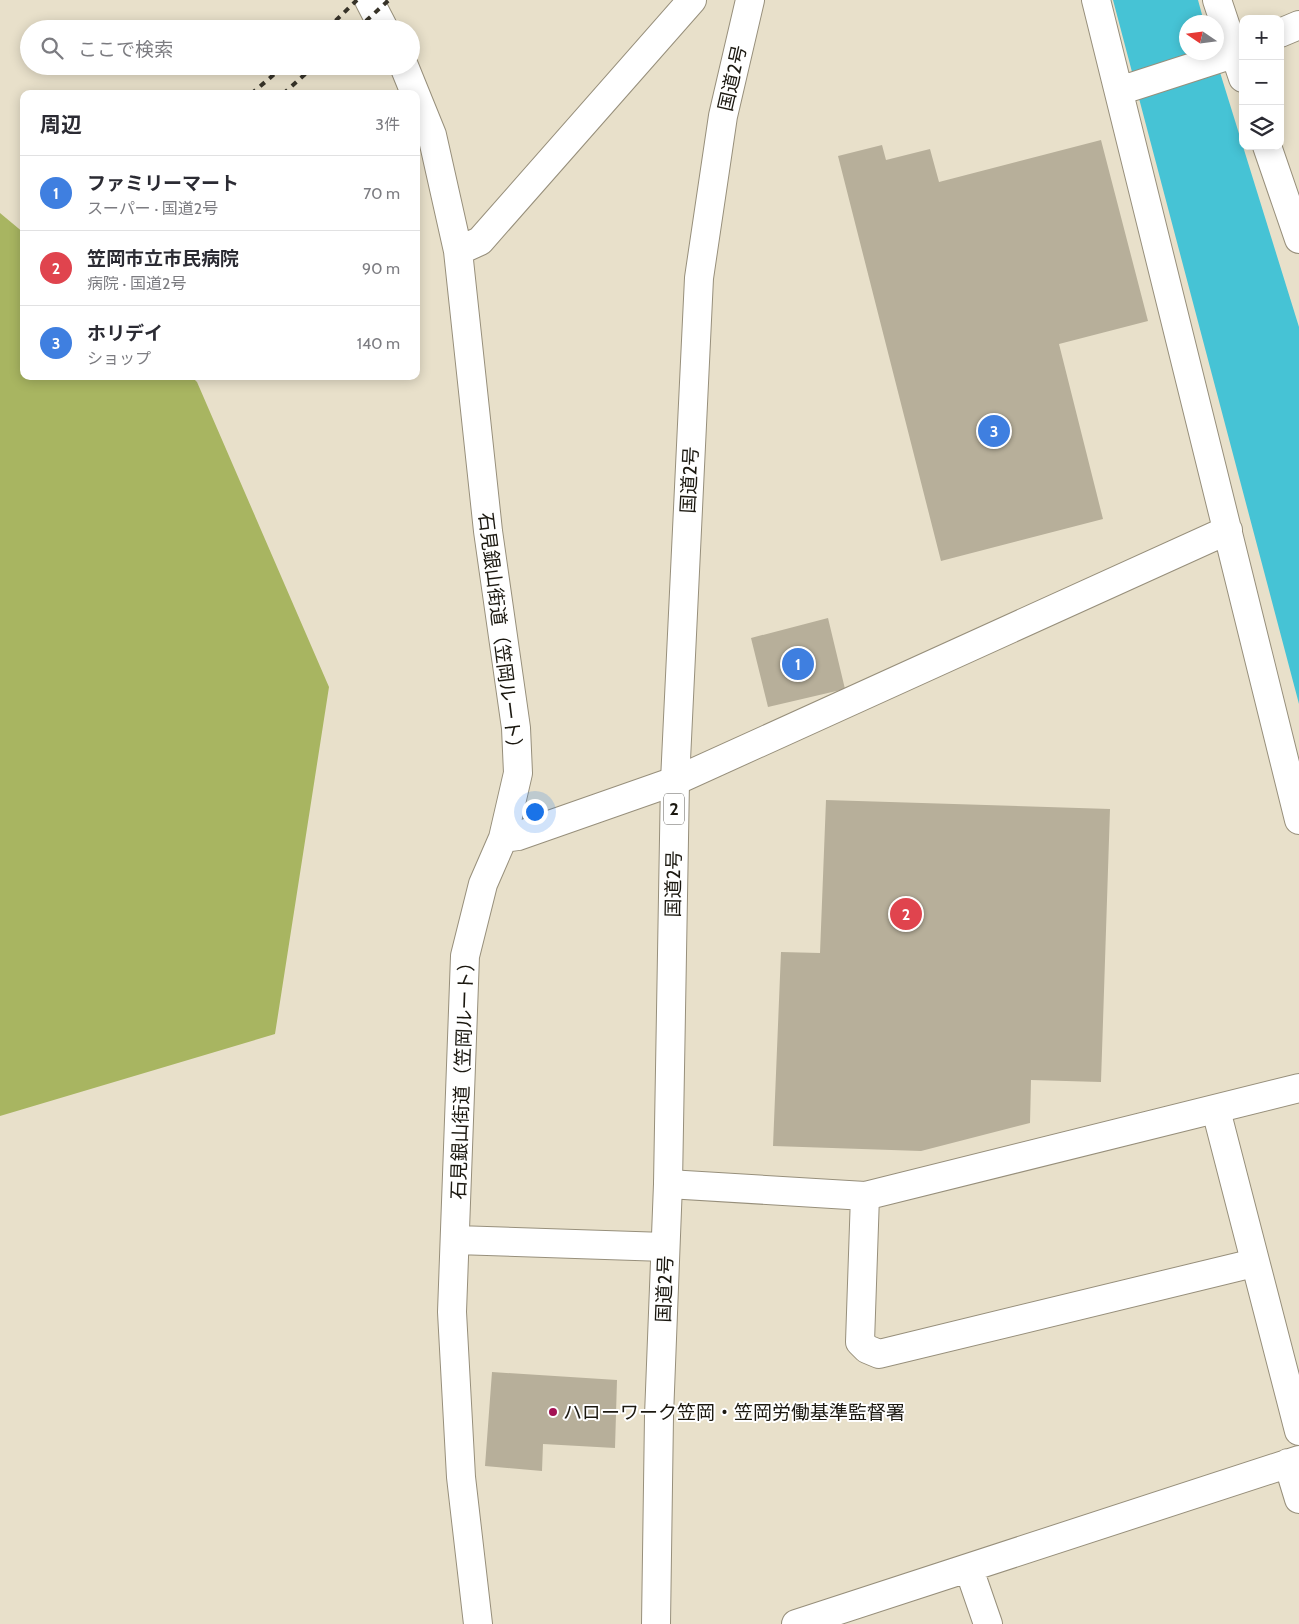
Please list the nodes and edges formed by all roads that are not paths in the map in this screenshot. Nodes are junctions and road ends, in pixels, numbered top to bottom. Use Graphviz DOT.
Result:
graph roads {
  1 [pos="369,0"];
  2 [pos="692,0"];
  3 [pos="750,0"];
  4 [pos="1096,0"];
  5 [pos="1217,0"];
  6 [pos="379,20"];
  7 [pos="1299,25"];
  8 [pos="1284,31"];
  9 [pos="1234,52"];
  10 [pos="1239,66"];
  11 [pos="408,75"];
  12 [pos="1123,89"];
  13 [pos="414,90"];
  14 [pos="420,105"];
  15 [pos="1268,150"];
  16 [pos="1299,239"];
  17 [pos="458,251"];
  18 [pos="1228,530"];
  19 [pos="675,781"];
  20 [pos="1299,820"];
  21 [pos="502,838"];
  22 [pos="1299,1088"];
  23 [pos="1216,1110"];
  24 [pos="668,1184"];
  25 [pos="865,1196"];
  26 [pos="456,1240"];
  27 [pos="665,1247"];
  28 [pos="1254,1263"];
  29 [pos="1299,1431"];
  30 [pos="1293,1461"];
  31 [pos="1299,1499"];
  32 [pos="969,1569"];
  33 [pos="478,1624"];
  34 [pos="656,1624"];
  35 [pos="796,1624"];
  36 [pos="988,1624"];
  1 -- 6 [label="main road"];
  2 -- 17 [label="main road"];
  3 -- 19 [label="main road, 国道2号 / 2"];
  4 -- 12 [label="main road"];
  5 -- 9 [label="main road"];
  7 -- 8 [label="main road"];
  9 -- 10 [label="main road"];
  9 -- 12 [label="main road"];
  11 -- 13 [label="main road, 石見銀山街道（笠岡ルート）"];
  12 -- 18 [label="main road"];
  14 -- 17 [label="main road, 石見銀山街道（笠岡ルート）"];
  15 -- 16 [label="main road"];
  17 -- 21 [label="main road, 石見銀山街道（笠岡ルート）"];
  18 -- 19 [label="main road"];
  18 -- 20 [label="main road"];
  19 -- 21 [label="main road"];
  19 -- 24 [label="main road, 国道2号 / 2"];
  21 -- 26 [label="main road, 石見銀山街道（笠岡ルート）"];
  22 -- 23 [label="main road"];
  23 -- 25 [label="main road"];
  23 -- 28 [label="main road"];
  24 -- 25 [label="main road"];
  24 -- 27 [label="main road, 国道2号 / 2"];
  25 -- 28 [label="main road"];
  26 -- 27 [label="main road"];
  26 -- 33 [label="main road, 石見銀山街道（笠岡ルート）"];
  27 -- 34 [label="main road, 国道2号 / 2"];
  28 -- 29 [label="main road"];
  30 -- 31 [label="main road"];
  30 -- 32 [label="main road"];
  32 -- 35 [label="main road"];
  32 -- 36 [label="main road"];
}
